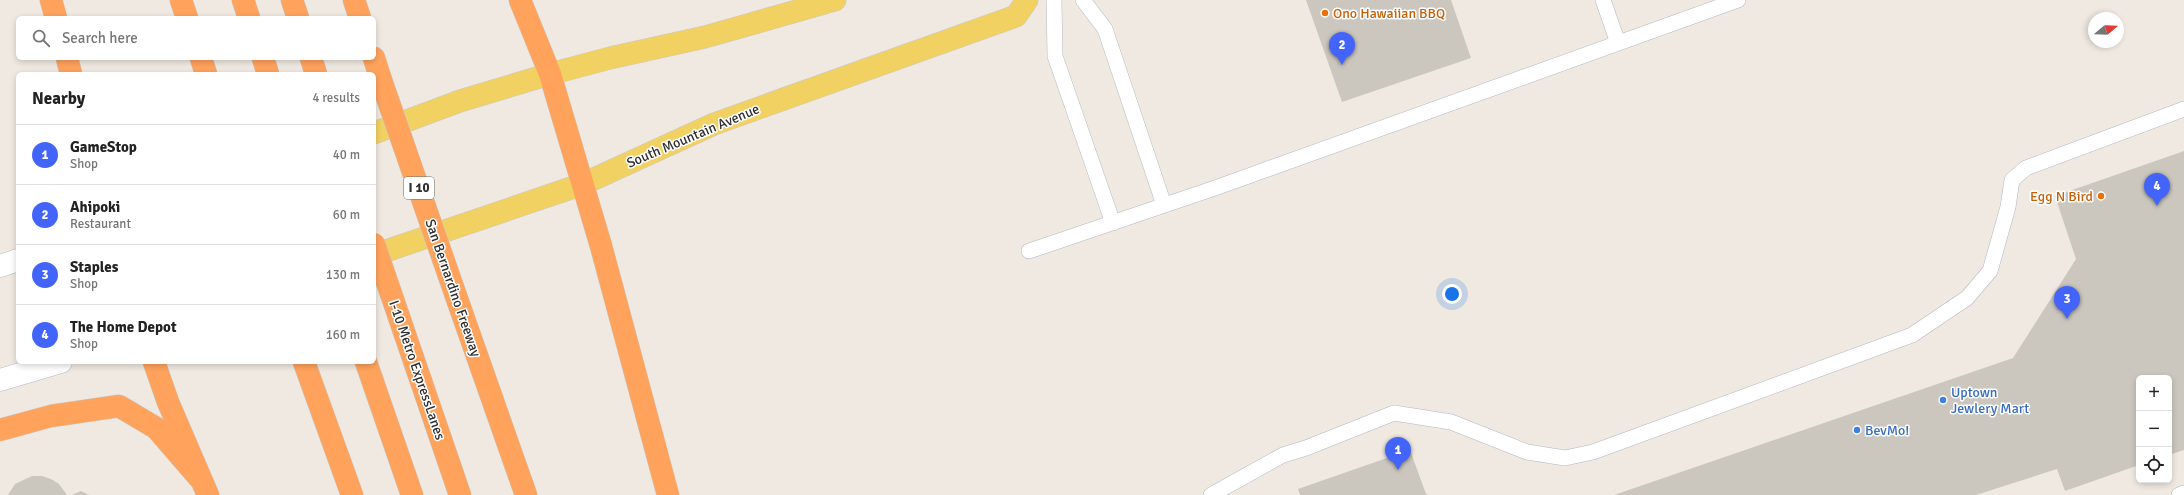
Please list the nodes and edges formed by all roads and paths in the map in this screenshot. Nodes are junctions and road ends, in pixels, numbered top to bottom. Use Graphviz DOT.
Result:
graph roads {
  1 [pos="51,0"];
  2 [pos="181,0"];
  3 [pos="242,0"];
  4 [pos="292,0"];
  5 [pos="354,0"];
  6 [pos="520,0"];
  7 [pos="835,0"];
  8 [pos="1027,0"];
  9 [pos="1054,0"];
  10 [pos="1083,0"];
  11 [pos="1604,0"];
  12 [pos="1738,0"];
  13 [pos="55,16"];
  14 [pos="186,16"];
  15 [pos="248,16"];
  16 [pos="297,16"];
  17 [pos="359,16"];
  18 [pos="1618,43"];
  19 [pos="68,60"];
  20 [pos="202,60"];
  21 [pos="263,60"];
  22 [pos="312,60"];
  23 [pos="375,60"];
  24 [pos="70,72"];
  25 [pos="205,72"];
  26 [pos="267,72"];
  27 [pos="315,72"];
  28 [pos="550,74"];
  29 [pos="2184,109"];
  30 [pos="376,132"];
  31 [pos="583,184"];
  32 [pos="1164,205"];
  33 [pos="1113,223"];
  34 [pos="376,250"];
  35 [pos="1029,251"];
  36 [pos="376,254"];
  37 [pos="16,261"];
  38 [pos="0,266"];
  39 [pos="54,364"];
  40 [pos="155,364"];
  41 [pos="305,364"];
  42 [pos="367,364"];
  43 [pos="0,380"];
  44 [pos="0,430"];
  45 [pos="205,487"];
  46 [pos="2184,493"];
  47 [pos="352,495"];
  48 [pos="412,495"];
  49 [pos="460,495"];
  50 [pos="526,495"];
  51 [pos="668,495"];
  52 [pos="1211,495"];
  53 [pos="2179,495"];
  1 -- 13 [label="highway"];
  2 -- 14 [label="highway"];
  3 -- 15 [label="highway"];
  4 -- 16 [label="highway"];
  5 -- 17 [label="highway"];
  6 -- 28 [label="highway"];
  7 -- 28 [label="main road"];
  8 -- 31 [label="main road, South Mountain Avenue"];
  9 -- 33 [label="lane"];
  10 -- 32 [label="lane"];
  11 -- 18 [label="lane"];
  12 -- 18 [label="lane"];
  18 -- 32 [label="lane"];
  19 -- 24 [label="highway"];
  20 -- 25 [label="highway"];
  21 -- 26 [label="highway"];
  22 -- 27 [label="highway"];
  23 -- 50 [label="highway, San Bernardino Freeway / I 10, bridge"];
  28 -- 30 [label="main road"];
  28 -- 31 [label="highway"];
  29 -- 52 [label="lane"];
  31 -- 36 [label="main road, South Mountain Avenue"];
  31 -- 51 [label="highway"];
  32 -- 33 [label="lane"];
  33 -- 35 [label="lane"];
  34 -- 49 [label="highway, I-10 Metro ExpressLanes, bridge"];
  37 -- 38 [label="main road"];
  39 -- 43 [label="main road"];
  40 -- 45 [label="highway"];
  41 -- 47 [label="highway"];
  42 -- 48 [label="highway"];
  44 -- 45 [label="highway"];
  46 -- 53 [label="lane"];
}
